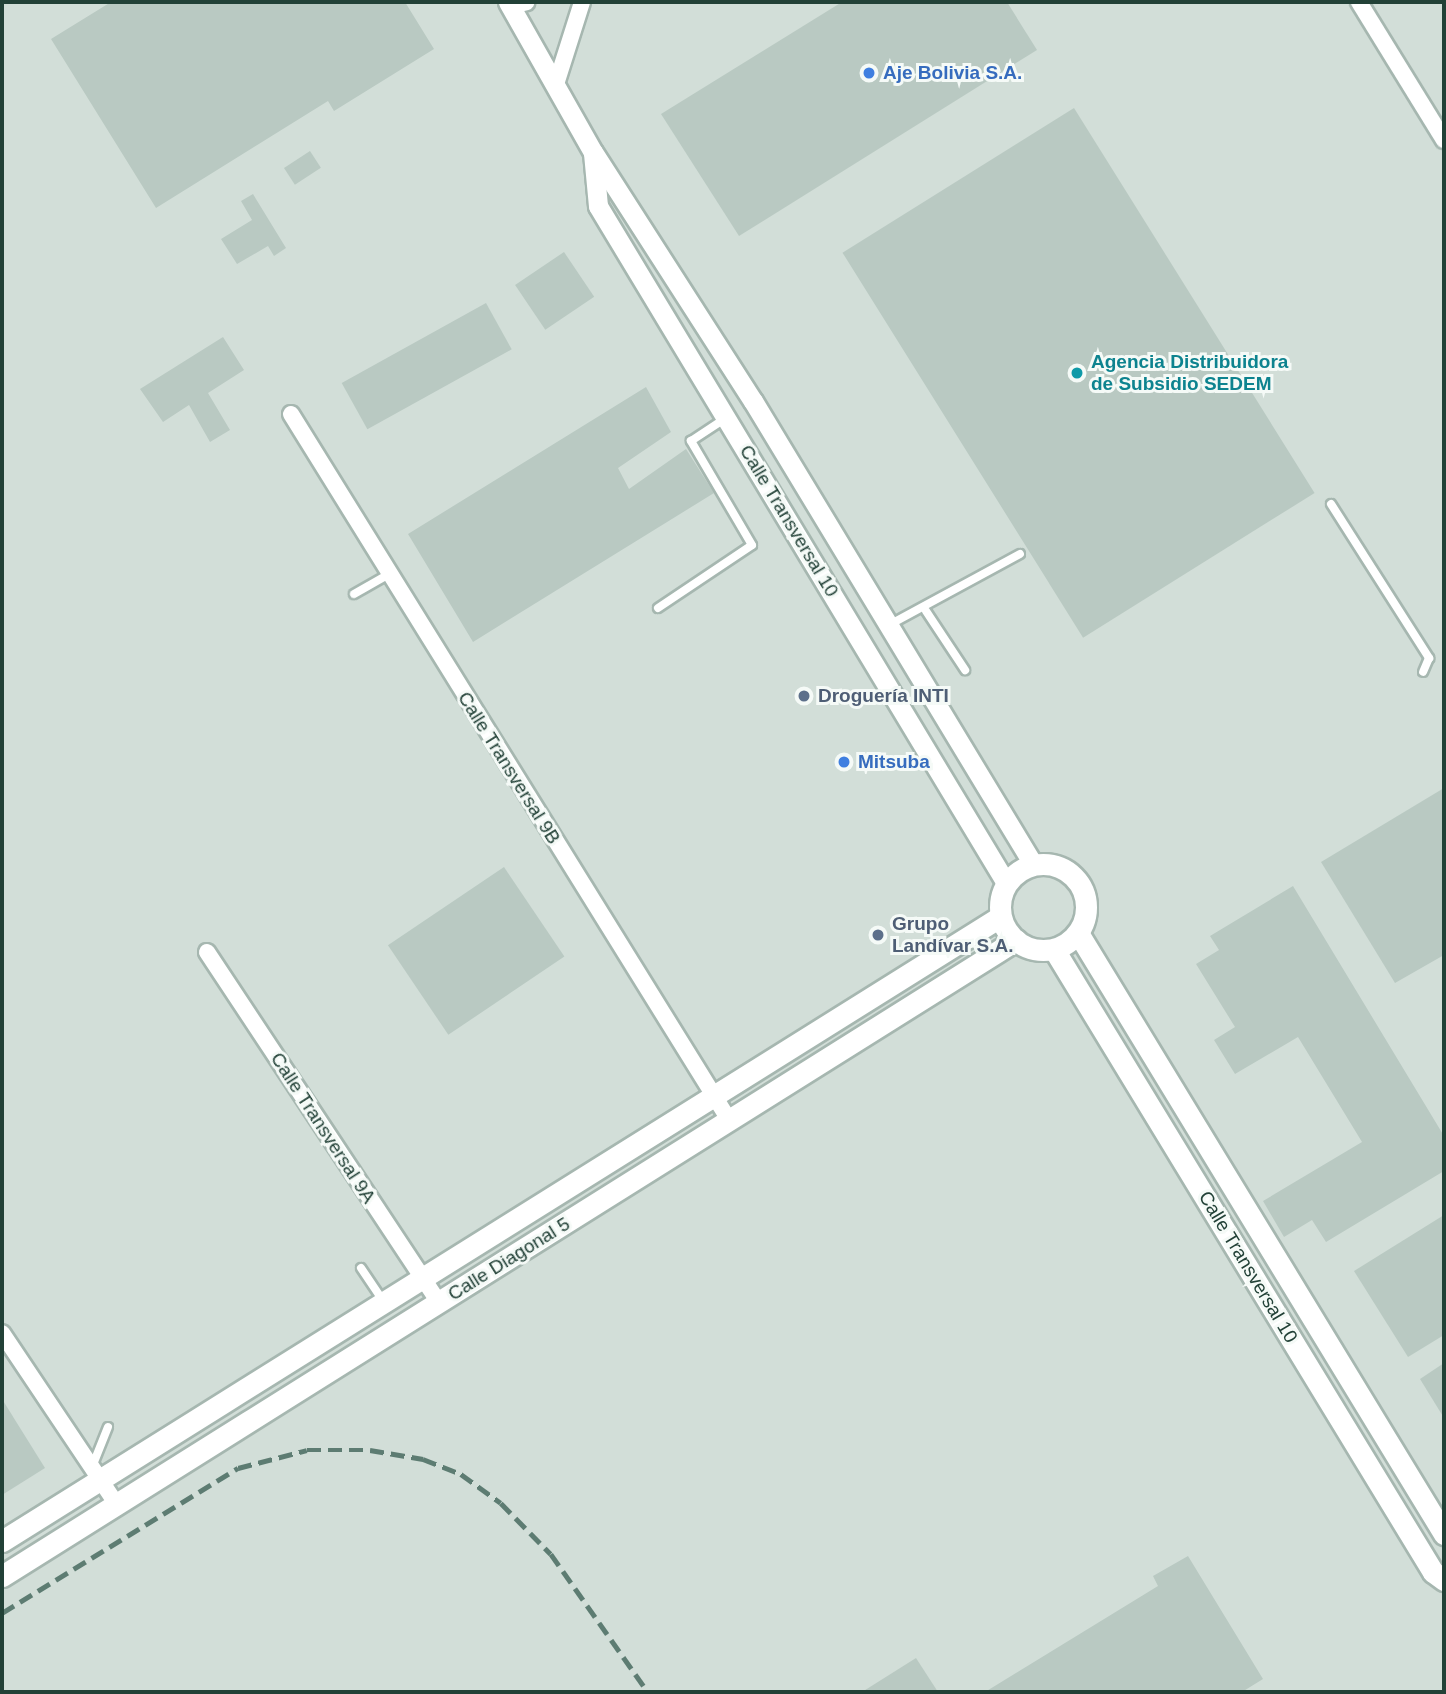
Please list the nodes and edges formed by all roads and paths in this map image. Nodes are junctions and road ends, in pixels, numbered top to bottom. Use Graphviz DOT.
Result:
graph roads {
  1 [pos="582,2"];
  2 [pos="1359,2"];
  3 [pos="516,3"];
  4 [pos="556,81"];
  5 [pos="1444,140"];
  6 [pos="593,152"];
  7 [pos="753,401"];
  8 [pos="292,414"];
  9 [pos="726,418"];
  10 [pos="1331,504"];
  11 [pos="1020,554"];
  12 [pos="389,574"];
  13 [pos="354,594"];
  14 [pos="657,608"];
  15 [pos="926,611"];
  16 [pos="889,625"];
  17 [pos="863,642"];
  18 [pos="965,670"];
  19 [pos="1423,673"];
  20 [pos="1033,864"];
  21 [pos="1006,883"];
  22 [pos="1000,917"];
  23 [pos="1078,933"];
  24 [pos="1016,940"];
  25 [pos="1055,951"];
  26 [pos="207,952"];
  27 [pos="713,1096"];
  28 [pos="729,1120"];
  29 [pos="361,1268"];
  30 [pos="1285,1273"];
  31 [pos="422,1280"];
  32 [pos="1260,1287"];
  33 [pos="384,1303"];
  34 [pos="439,1303"];
  35 [pos="2,1333"];
  36 [pos="108,1427"];
  37 [pos="96,1475"];
  38 [pos="116,1503"];
  39 [pos="1444,1534"];
  40 [pos="2,1541"];
  41 [pos="2,1576"];
  42 [pos="1444,1580"];
  1 -- 4 [label="street"];
  2 -- 5 [label="street"];
  3 -- 4 [label="street, Calle Transversal 10"];
  4 -- 6 [label="street, Calle Transversal 10"];
  6 -- 7 [label="street, Calle Transversal 10"];
  6 -- 9 [label="street, Calle Transversal 10"];
  7 -- 9 [label="street"];
  7 -- 16 [label="street, Calle Transversal 10"];
  8 -- 12 [label="street, Calle Transversal 9B"];
  9 -- 14 [label="lane"];
  9 -- 17 [label="street, Calle Transversal 10"];
  10 -- 19 [label="lane"];
  11 -- 15 [label="lane"];
  12 -- 13 [label="lane"];
  12 -- 27 [label="street, Calle Transversal 9B"];
  15 -- 16 [label="lane"];
  15 -- 18 [label="lane"];
  16 -- 17 [label="street"];
  16 -- 20 [label="street, Calle Transversal 10"];
  17 -- 21 [label="street, Calle Transversal 10"];
  20 -- 21 [label="main road"];
  20 -- 23 [label="main road"];
  21 -- 22 [label="main road"];
  22 -- 24 [label="main road"];
  22 -- 27 [label="main road, Calle Diagonal 5"];
  23 -- 25 [label="main road"];
  23 -- 30 [label="main road, Calle Transversal 10"];
  24 -- 25 [label="main road"];
  24 -- 28 [label="main road, Calle Diagonal 5"];
  25 -- 32 [label="main road, Calle Transversal 10"];
  26 -- 31 [label="street, Calle Transversal 9A"];
  27 -- 28 [label="street, Calle Transversal 9B"];
  27 -- 31 [label="main road, Calle Diagonal 5"];
  28 -- 34 [label="main road, Calle Diagonal 5"];
  29 -- 33 [label="lane"];
  30 -- 32 [label="main road"];
  30 -- 39 [label="main road, Calle Transversal 10"];
  31 -- 33 [label="main road, Calle Diagonal 5"];
  31 -- 34 [label="street, Calle Transversal 9A"];
  32 -- 42 [label="main road, Calle Transversal 10"];
  33 -- 37 [label="main road, Calle Diagonal 5"];
  34 -- 38 [label="main road, Calle Diagonal 5"];
  35 -- 37 [label="street"];
  36 -- 37 [label="lane"];
  37 -- 38 [label="street"];
  37 -- 40 [label="main road, Calle Diagonal 5"];
  38 -- 41 [label="main road, Calle Diagonal 5"];
}
